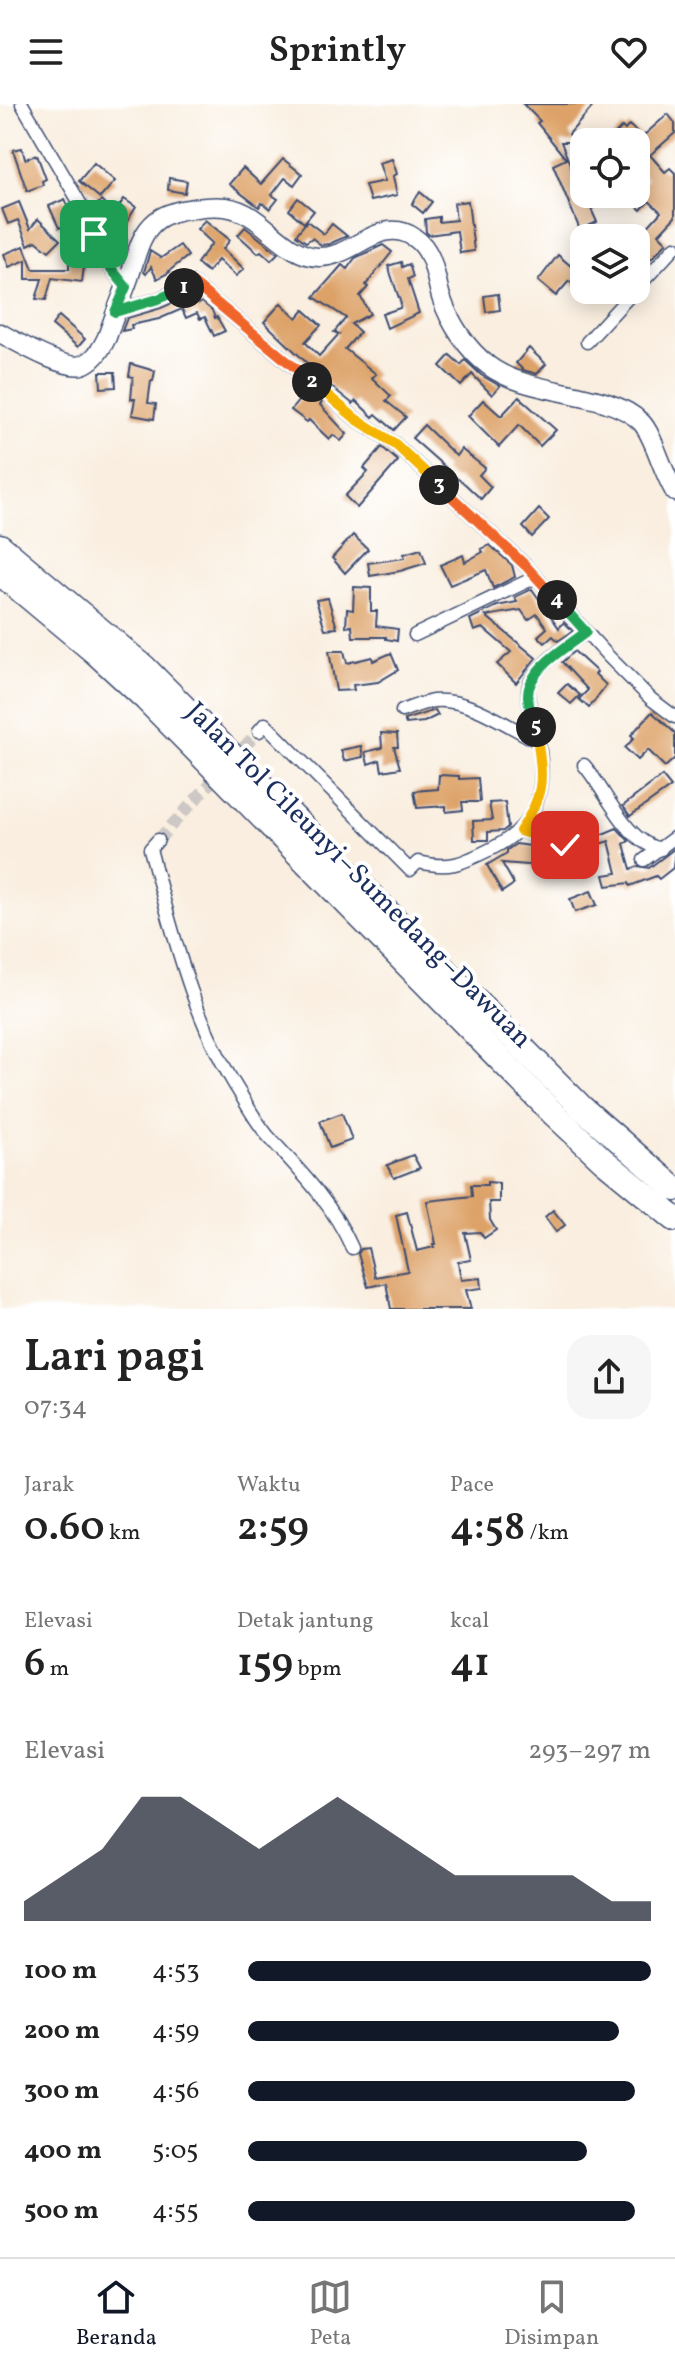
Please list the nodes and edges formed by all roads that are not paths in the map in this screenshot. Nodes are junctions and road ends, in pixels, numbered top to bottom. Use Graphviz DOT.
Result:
graph roads {
  1 [pos="22,104"];
  2 [pos="675,247"];
  3 [pos="650,275"];
  4 [pos="126,287"];
  5 [pos="623,304"];
  6 [pos="115,312"];
  7 [pos="0,333"];
  8 [pos="587,342"];
  9 [pos="675,492"];
  10 [pos="0,546"];
  11 [pos="0,573"];
  12 [pos="536,577"];
  13 [pos="586,632"];
  14 [pos="415,635"];
  15 [pos="402,711"];
  16 [pos="675,717"];
  17 [pos="259,731"];
  18 [pos="537,741"];
  19 [pos="584,765"];
  20 [pos="520,831"];
  21 [pos="675,837"];
  22 [pos="158,840"];
  23 [pos="571,848"];
  24 [pos="661,849"];
  25 [pos="644,860"];
  26 [pos="675,1189"];
  27 [pos="675,1219"];
  28 [pos="352,1248"];
  1 -- 4 [label="street"];
  2 -- 3 [label="street"];
  4 -- 6 [label="main road"];
  4 -- 9 [label="main road"];
  5 -- 8 [label="street"];
  6 -- 7 [label="main road"];
  6 -- 12 [label="street"];
  10 -- 26 [label="highway, Jalan Tol Cileunyi–Sumedang–Dawuan"];
  11 -- 27 [label="highway, Jalan Tol Cileunyi–Sumedang–Dawuan"];
  12 -- 13 [label="street"];
  12 -- 14 [label="street"];
  13 -- 16 [label="street"];
  13 -- 18 [label="street"];
  15 -- 18 [label="street"];
  17 -- 20 [label="street"];
  18 -- 20 [label="street"];
  19 -- 24 [label="street"];
  20 -- 23 [label="street"];
  21 -- 24 [label="street"];
  22 -- 28 [label="street"];
  24 -- 25 [label="street"];
}
